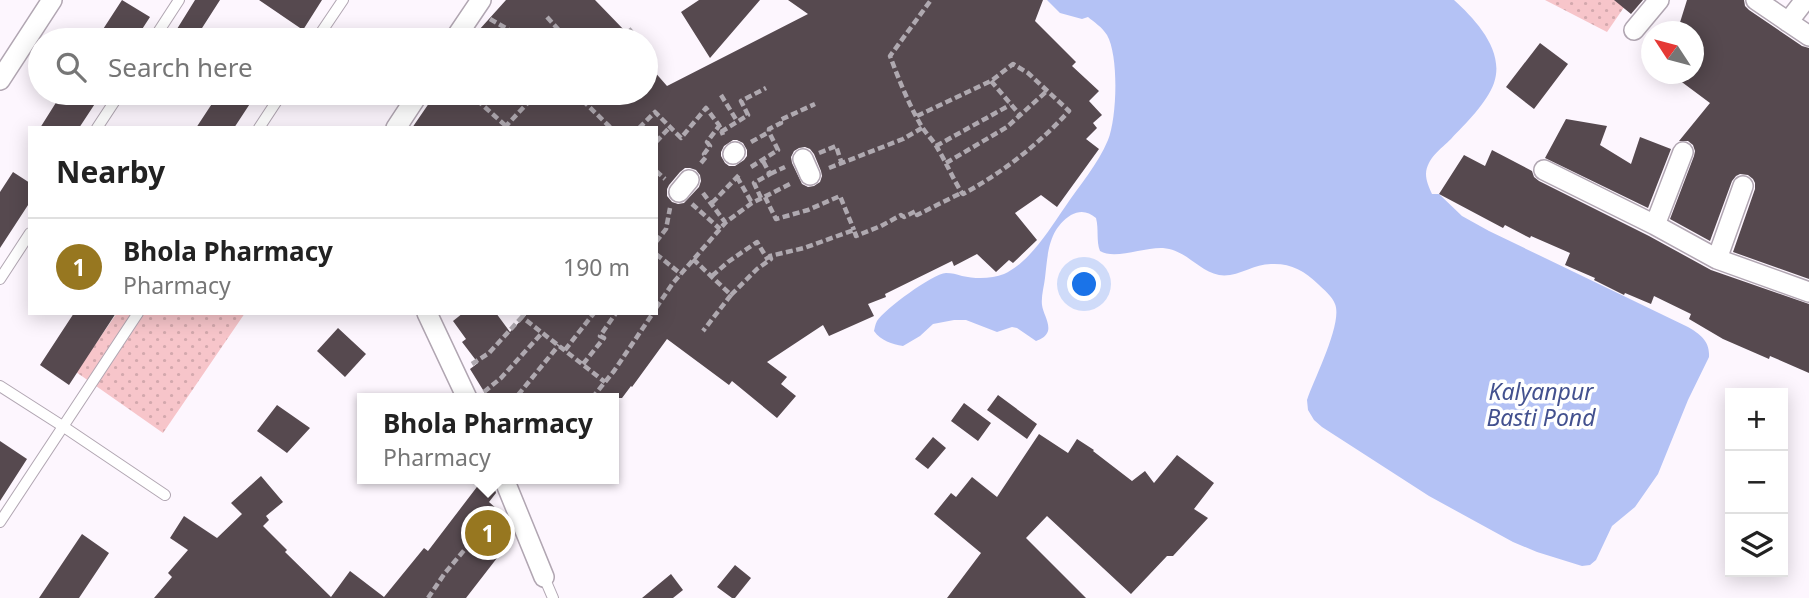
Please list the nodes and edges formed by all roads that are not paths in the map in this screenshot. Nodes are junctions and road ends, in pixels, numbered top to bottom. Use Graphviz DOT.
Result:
graph roads {
  1 [pos="52,0"];
  2 [pos="179,0"];
  3 [pos="343,0"];
  4 [pos="1659,0"];
  5 [pos="1756,0"];
  6 [pos="1805,0"];
  7 [pos="477,5"];
  8 [pos="1788,22"];
  9 [pos="34,28"];
  10 [pos="161,28"];
  11 [pos="324,28"];
  12 [pos="462,28"];
  13 [pos="1634,30"];
  14 [pos="1809,36"];
  15 [pos="28,37"];
  16 [pos="0,80"];
  17 [pos="112,105"];
  18 [pos="274,105"];
  19 [pos="411,105"];
  20 [pos="98,126"];
  21 [pos="260,126"];
  22 [pos="397,126"];
  23 [pos="1683,152"];
  24 [pos="1544,170"];
  25 [pos="1743,186"];
  26 [pos="1655,225"];
  27 [pos="28,236"];
  28 [pos="1717,259"];
  29 [pos="0,279"];
  30 [pos="1809,292"];
  31 [pos="137,315"];
  32 [pos="428,315"];
  33 [pos="0,386"];
  34 [pos="465,393"];
  35 [pos="64,426"];
  36 [pos="508,487"];
  37 [pos="165,495"];
  38 [pos="0,522"];
  39 [pos="544,578"];
  40 [pos="553,598"];
  1 -- 9 [label="street"];
  2 -- 10 [label="lane"];
  3 -- 11 [label="lane"];
  4 -- 13 [label="street"];
  5 -- 8 [label="street"];
  6 -- 8 [label="street"];
  7 -- 12 [label="street"];
  8 -- 14 [label="street"];
  15 -- 16 [label="street"];
  17 -- 20 [label="lane"];
  18 -- 21 [label="lane"];
  19 -- 22 [label="street"];
  23 -- 26 [label="street"];
  24 -- 26 [label="street"];
  25 -- 28 [label="street"];
  26 -- 28 [label="street"];
  27 -- 29 [label="lane"];
  28 -- 30 [label="street"];
  31 -- 35 [label="lane"];
  32 -- 34 [label="street"];
  33 -- 35 [label="lane"];
  35 -- 37 [label="lane"];
  35 -- 38 [label="lane"];
  36 -- 39 [label="street"];
  39 -- 40 [label="lane"];
}
